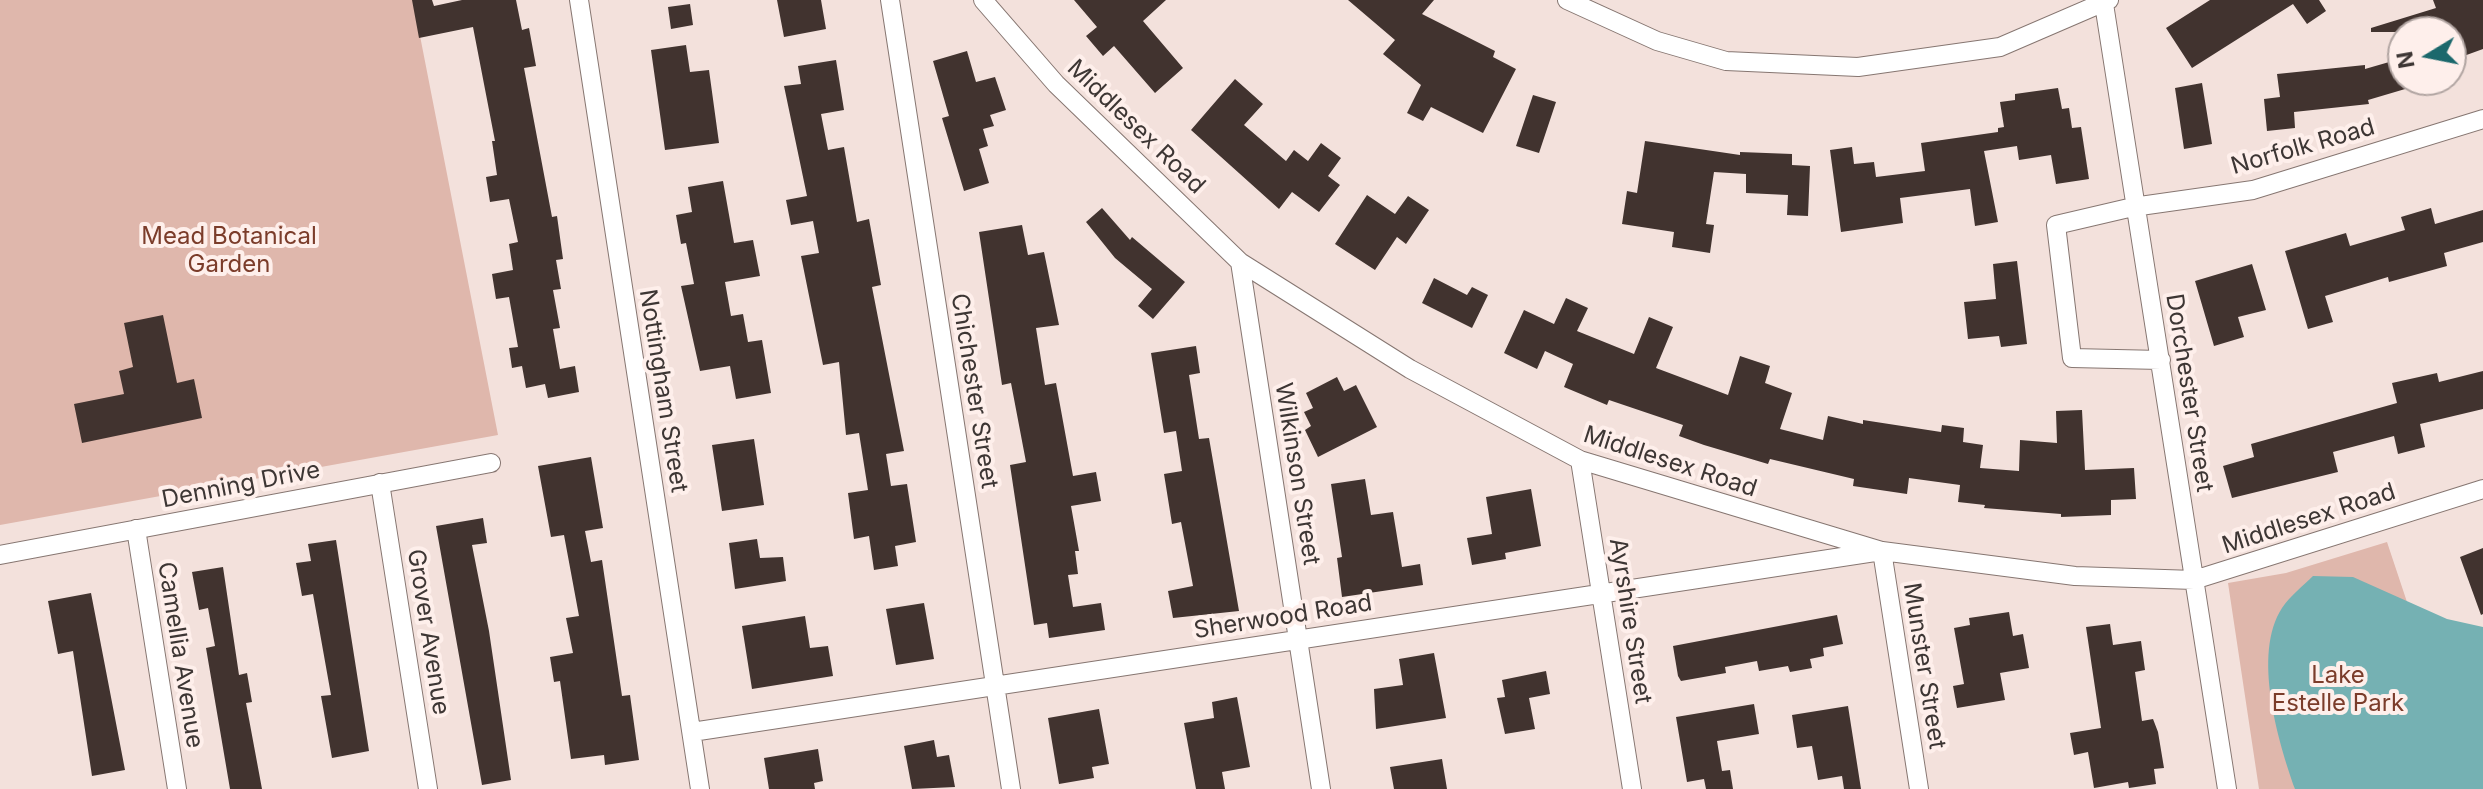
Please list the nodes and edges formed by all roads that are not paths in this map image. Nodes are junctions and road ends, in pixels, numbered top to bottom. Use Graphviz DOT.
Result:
graph roads {
  1 [pos="579,0"];
  2 [pos="890,0"];
  3 [pos="983,0"];
  4 [pos="1567,0"];
  5 [pos="2107,2"];
  6 [pos="2483,119"];
  7 [pos="2133,207"];
  8 [pos="1240,262"];
  9 [pos="2161,360"];
  10 [pos="1580,460"];
  11 [pos="491,463"];
  12 [pos="380,483"];
  13 [pos="2483,489"];
  14 [pos="136,529"];
  15 [pos="1882,551"];
  16 [pos="0,555"];
  17 [pos="2194,580"];
  18 [pos="1601,592"];
  19 [pos="1298,638"];
  20 [pos="995,686"];
  21 [pos="692,732"];
  22 [pos="177,789"];
  23 [pos="428,789"];
  24 [pos="700,789"];
  25 [pos="1011,789"];
  26 [pos="1321,789"];
  27 [pos="1632,789"];
  28 [pos="1919,789"];
  29 [pos="2227,789"];
  1 -- 21 [label="street, Nottingham Street"];
  2 -- 20 [label="street, Chichester Street"];
  3 -- 8 [label="street, Middlesex Road"];
  4 -- 5 [label="street"];
  5 -- 7 [label="street, Dorchester Street"];
  6 -- 7 [label="street, Norfolk Road"];
  7 -- 9 [label="street, Dorchester Street"];
  7 -- 9 [label="street, Norfolk Road"];
  8 -- 10 [label="street, Middlesex Road"];
  8 -- 19 [label="street, Wilkinson Street"];
  9 -- 17 [label="street, Dorchester Street"];
  10 -- 15 [label="street, Middlesex Road"];
  10 -- 18 [label="street, Ayrshire Street"];
  11 -- 12 [label="street, Denning Drive"];
  12 -- 14 [label="street, Denning Drive"];
  12 -- 23 [label="street, Grover Avenue"];
  13 -- 17 [label="street, Middlesex Road"];
  14 -- 16 [label="street, Denning Drive"];
  14 -- 22 [label="street, Camellia Avenue"];
  15 -- 17 [label="street, Middlesex Road"];
  15 -- 18 [label="street, Sherwood Road"];
  15 -- 28 [label="street, Munster Street"];
  17 -- 29 [label="street, Dorchester Street"];
  18 -- 19 [label="street, Sherwood Road"];
  18 -- 27 [label="street, Ayrshire Street"];
  19 -- 20 [label="street, Sherwood Road"];
  19 -- 26 [label="street, Wilkinson Street"];
  20 -- 21 [label="street, Sherwood Road"];
  20 -- 25 [label="street, Chichester Street"];
  21 -- 24 [label="street, Nottingham Street"];
}
